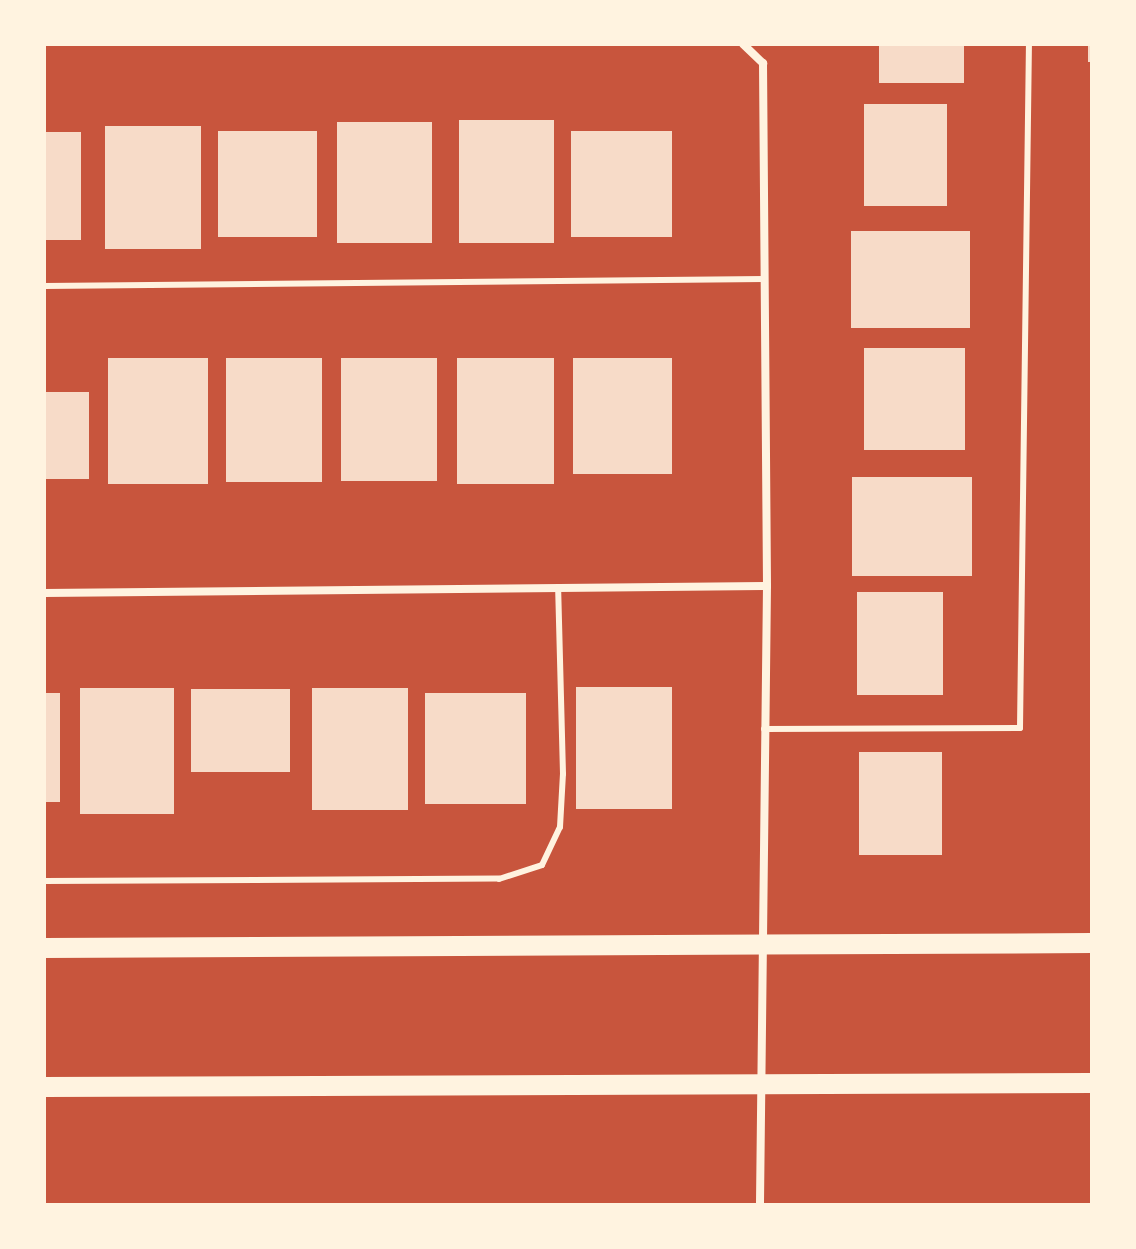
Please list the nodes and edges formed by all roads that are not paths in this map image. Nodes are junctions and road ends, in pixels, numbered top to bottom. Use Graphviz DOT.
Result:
graph roads {
  1 [pos="743,44"];
  2 [pos="1029,44"];
  3 [pos="765,279"];
  4 [pos="44,286"];
  5 [pos="767,586"];
  6 [pos="558,589"];
  7 [pos="44,593"];
  8 [pos="764,729"];
  9 [pos="44,881"];
  10 [pos="1092,943"];
  11 [pos="759,945"];
  12 [pos="44,948"];
  13 [pos="1092,1083"];
  14 [pos="760,1086"];
  15 [pos="44,1087"];
  16 [pos="760,1205"];
  1 -- 3 [label="street"];
  2 -- 8 [label="lane"];
  3 -- 4 [label="lane"];
  3 -- 5 [label="street"];
  5 -- 6 [label="street"];
  5 -- 8 [label="street"];
  6 -- 7 [label="street"];
  6 -- 9 [label="lane"];
  8 -- 11 [label="street"];
  10 -- 11 [label="main road"];
  11 -- 12 [label="main road"];
  11 -- 14 [label="street"];
  13 -- 14 [label="main road"];
  14 -- 15 [label="main road"];
  14 -- 16 [label="street"];
}
